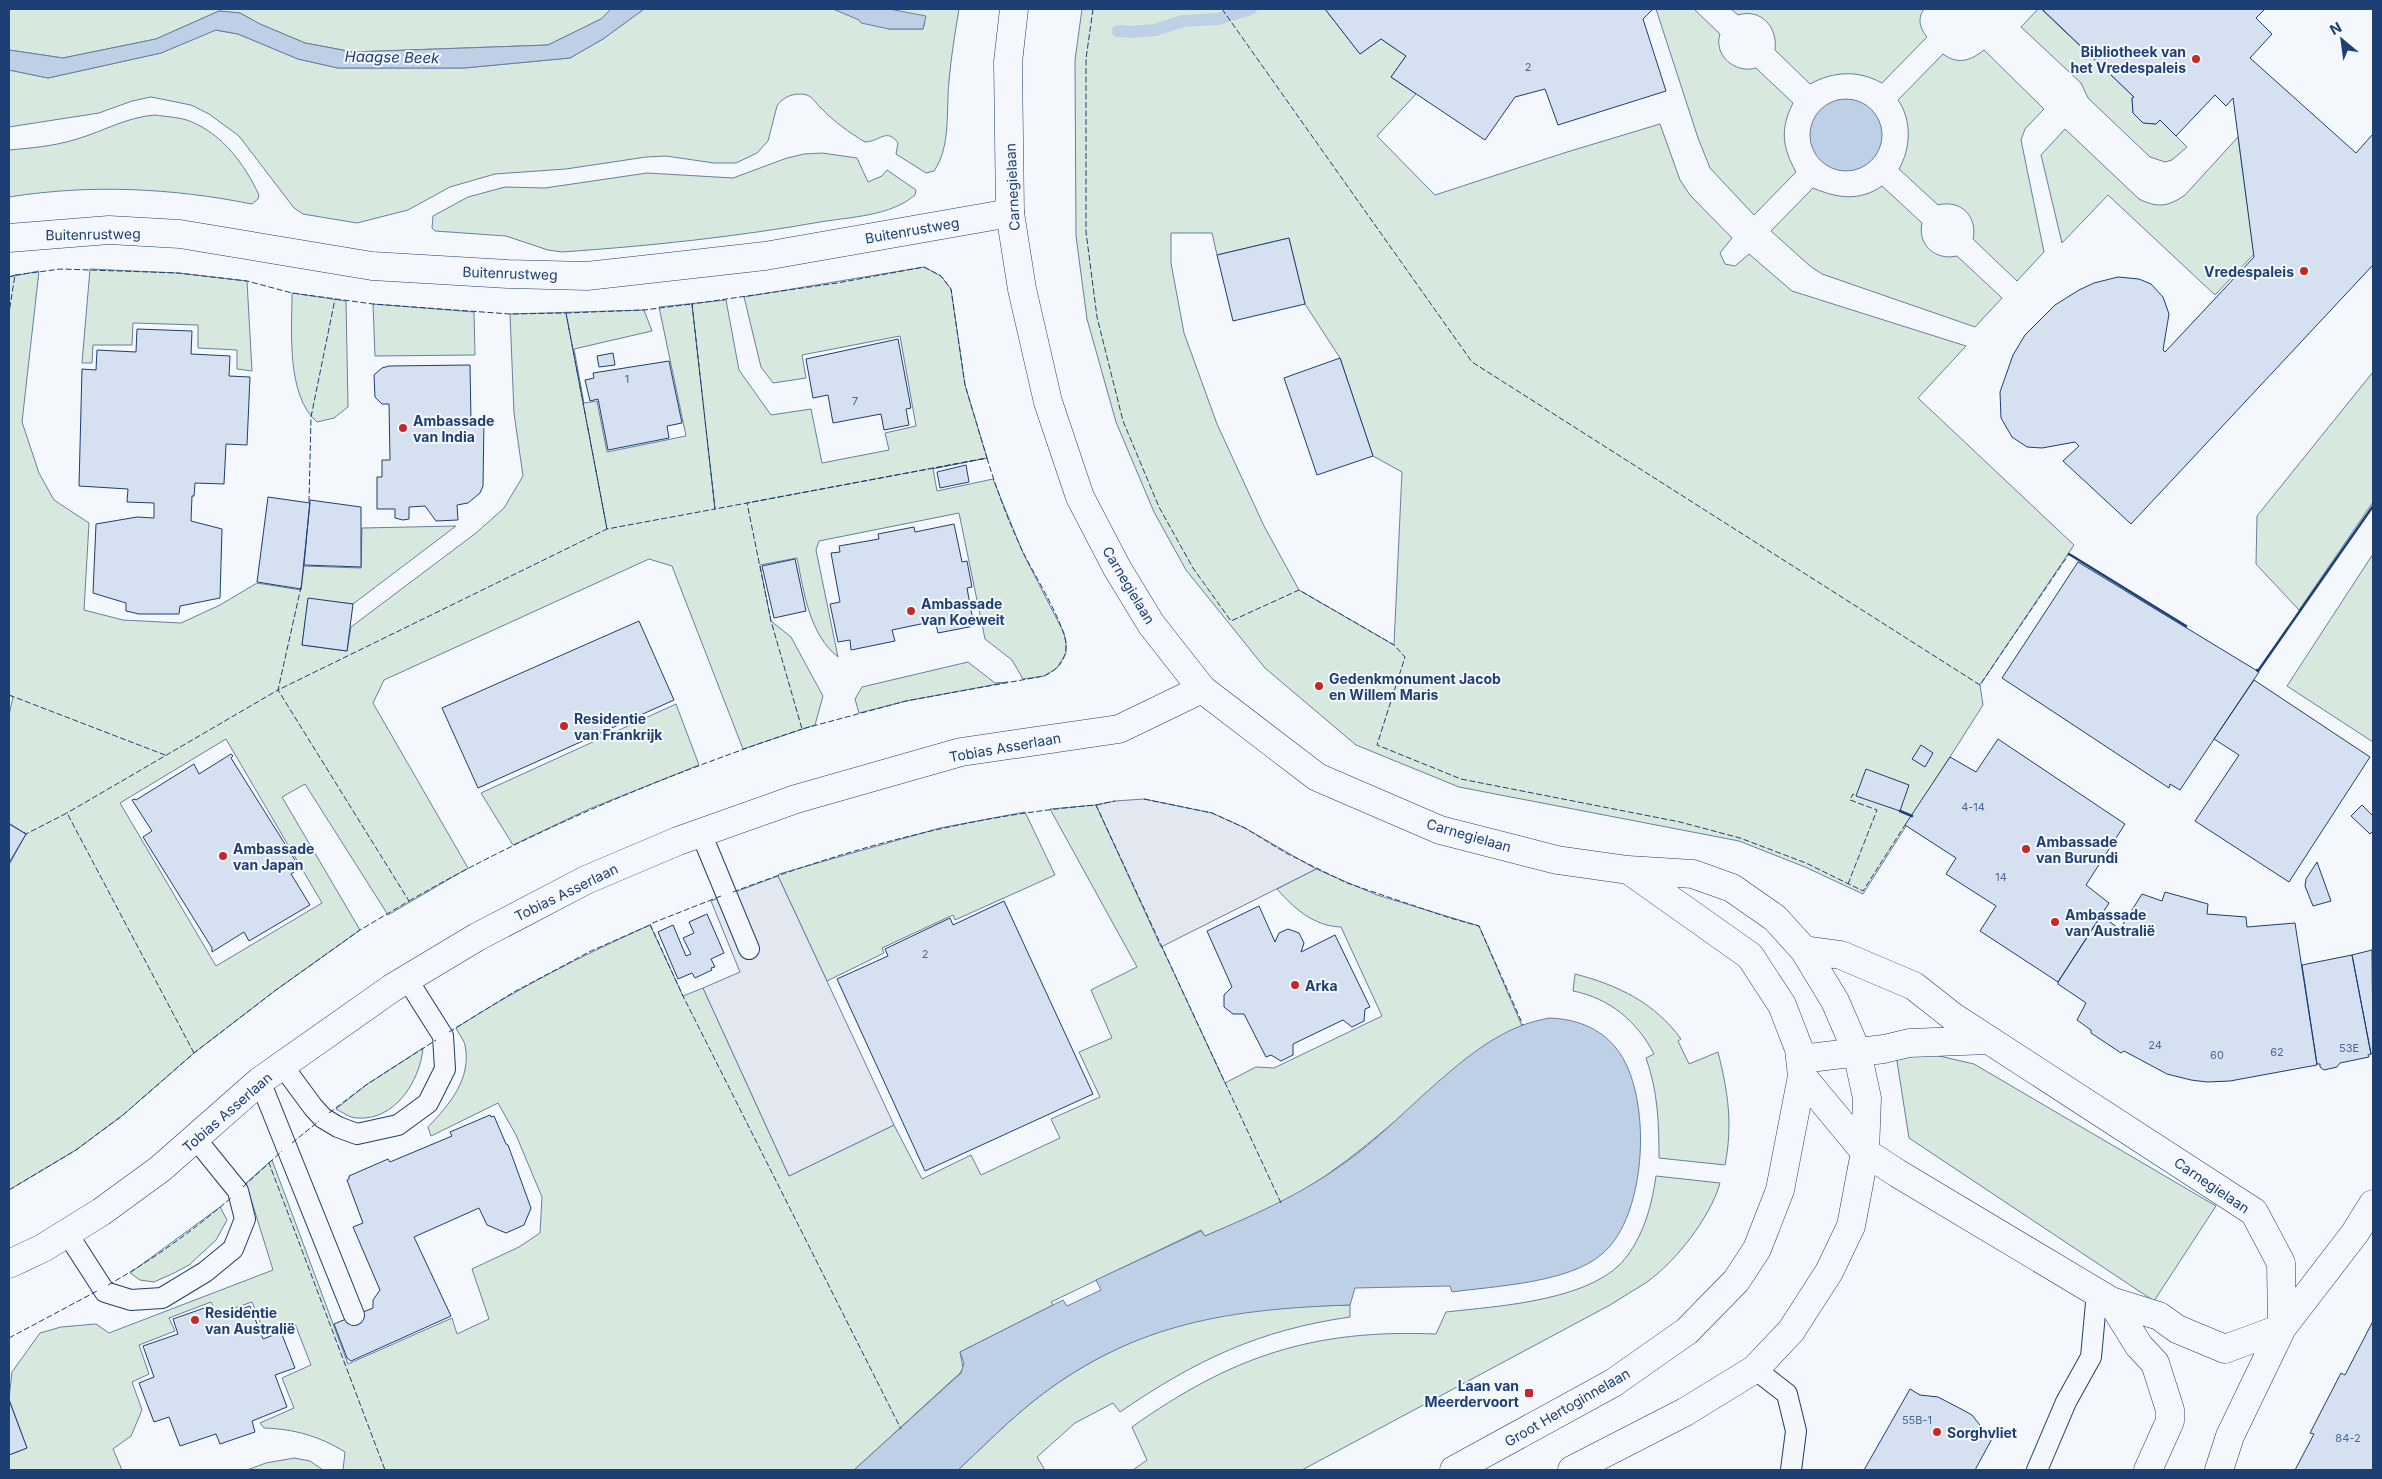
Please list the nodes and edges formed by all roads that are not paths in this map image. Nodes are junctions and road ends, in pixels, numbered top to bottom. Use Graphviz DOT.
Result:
graph roads {
  1 [pos="1014,9"];
  2 [pos="1010,213"];
  3 [pos="9,238"];
  4 [pos="1202,689"];
  5 [pos="701,833"];
  6 [pos="1628,870"];
  7 [pos="749,949"];
  8 [pos="1804,950"];
  9 [pos="407,979"];
  10 [pos="1989,1040"];
  11 [pos="1857,1052"];
  12 [pos="282,1065"];
  13 [pos="1802,1068"];
  14 [pos="260,1081"];
  15 [pos="195,1138"];
  16 [pos="1865,1152"];
  17 [pos="2373,1204"];
  18 [pos="67,1233"];
  19 [pos="9,1264"];
  20 [pos="2104,1297"];
  21 [pos="354,1315"];
  22 [pos="2282,1328"];
  23 [pos="1755,1370"];
  24 [pos="1454,1470"];
  25 [pos="1572,1470"];
  26 [pos="1791,1470"];
  27 [pos="2037,1470"];
  28 [pos="2148,1470"];
  29 [pos="2219,1470"];
  1 -- 2 [label="street, Carnegielaan"];
  2 -- 3 [label="street, Buitenrustweg"];
  2 -- 4 [label="street, Carnegielaan"];
  4 -- 5 [label="street, Tobias Asserlaan"];
  4 -- 6 [label="street, Carnegielaan"];
  5 -- 7 [label="lane"];
  5 -- 9 [label="street, Tobias Asserlaan"];
  6 -- 8 [label="street, Carnegielaan"];
  6 -- 13 [label="street, Carnegielaan"];
  8 -- 10 [label="street, Carnegielaan"];
  8 -- 11 [label="street, Carnegielaan"];
  9 -- 12 [label="street, Tobias Asserlaan"];
  9 -- 12 [label="lane"];
  10 -- 11 [label="street"];
  10 -- 22 [label="street, Carnegielaan"];
  11 -- 13 [label="street"];
  11 -- 16 [label="street, Carnegielaan"];
  12 -- 14 [label="street, Tobias Asserlaan"];
  13 -- 16 [label="street, Carnegielaan"];
  13 -- 24 [label="street, Groot Hertoginnelaan"];
  14 -- 15 [label="street, Tobias Asserlaan"];
  14 -- 21 [label="lane"];
  15 -- 18 [label="street, Tobias Asserlaan"];
  15 -- 18 [label="lane"];
  16 -- 20 [label="street, Carnegielaan"];
  16 -- 23 [label="street"];
  17 -- 22 [label="street"];
  18 -- 19 [label="street, Tobias Asserlaan"];
  20 -- 22 [label="street, Carnegielaan"];
  20 -- 27 [label="lane"];
  20 -- 28 [label="street, Carnegielaan"];
  22 -- 29 [label="street"];
  23 -- 25 [label="street"];
  23 -- 26 [label="lane"];
}
